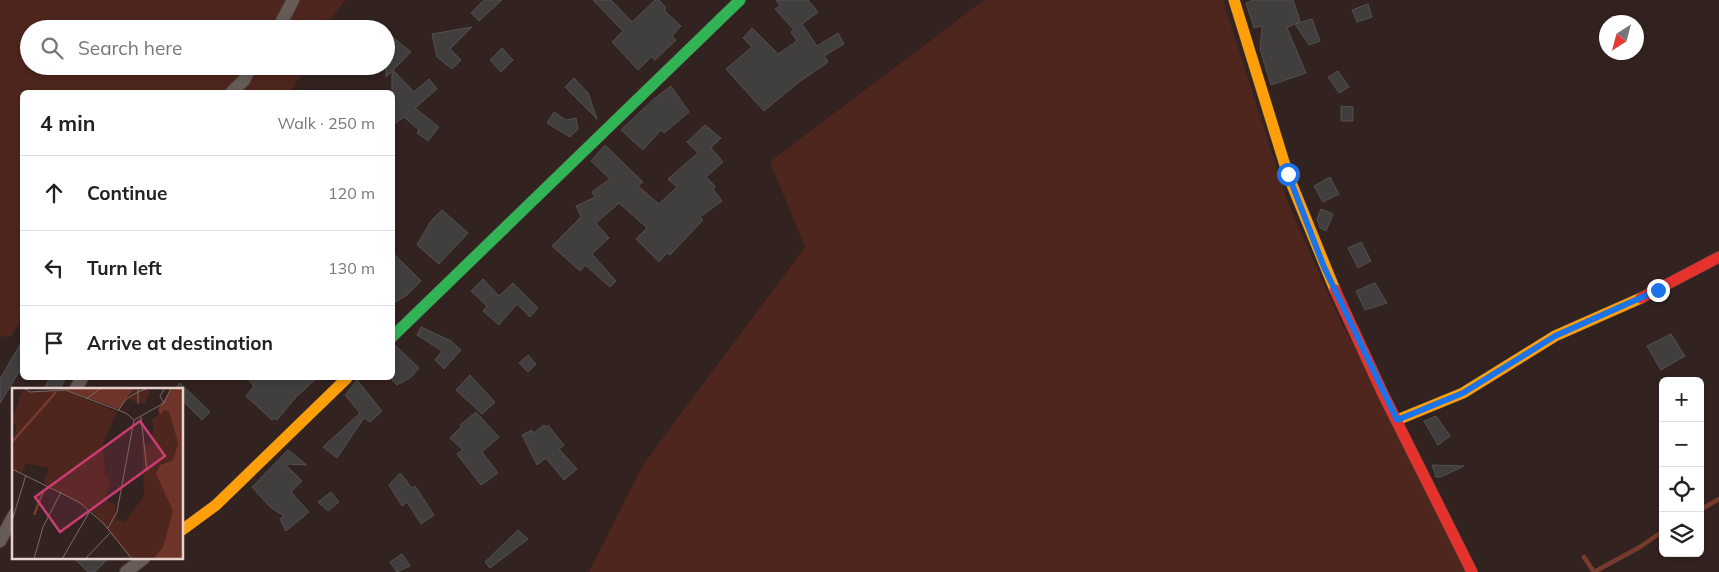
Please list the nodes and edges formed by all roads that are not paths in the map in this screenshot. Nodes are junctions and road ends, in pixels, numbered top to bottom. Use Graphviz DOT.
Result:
graph roads {
  1 [pos="293,0"];
  2 [pos="740,0"];
  3 [pos="1234,0"];
  4 [pos="283,20"];
  5 [pos="246,75"];
  6 [pos="234,90"];
  7 [pos="1719,257"];
  8 [pos="395,335"];
  9 [pos="345,380"];
  10 [pos="1397,420"];
  11 [pos="12,519"];
  12 [pos="184,529"];
  13 [pos="0,542"];
  14 [pos="141,560"];
  15 [pos="126,572"];
  16 [pos="1472,572"];
  1 -- 4 [label="street"];
  2 -- 8 [label="street"];
  3 -- 10 [label="street"];
  5 -- 6 [label="street"];
  7 -- 10 [label="street"];
  9 -- 12 [label="street"];
  10 -- 16 [label="street"];
  11 -- 13 [label="street"];
  14 -- 15 [label="street"];
}
